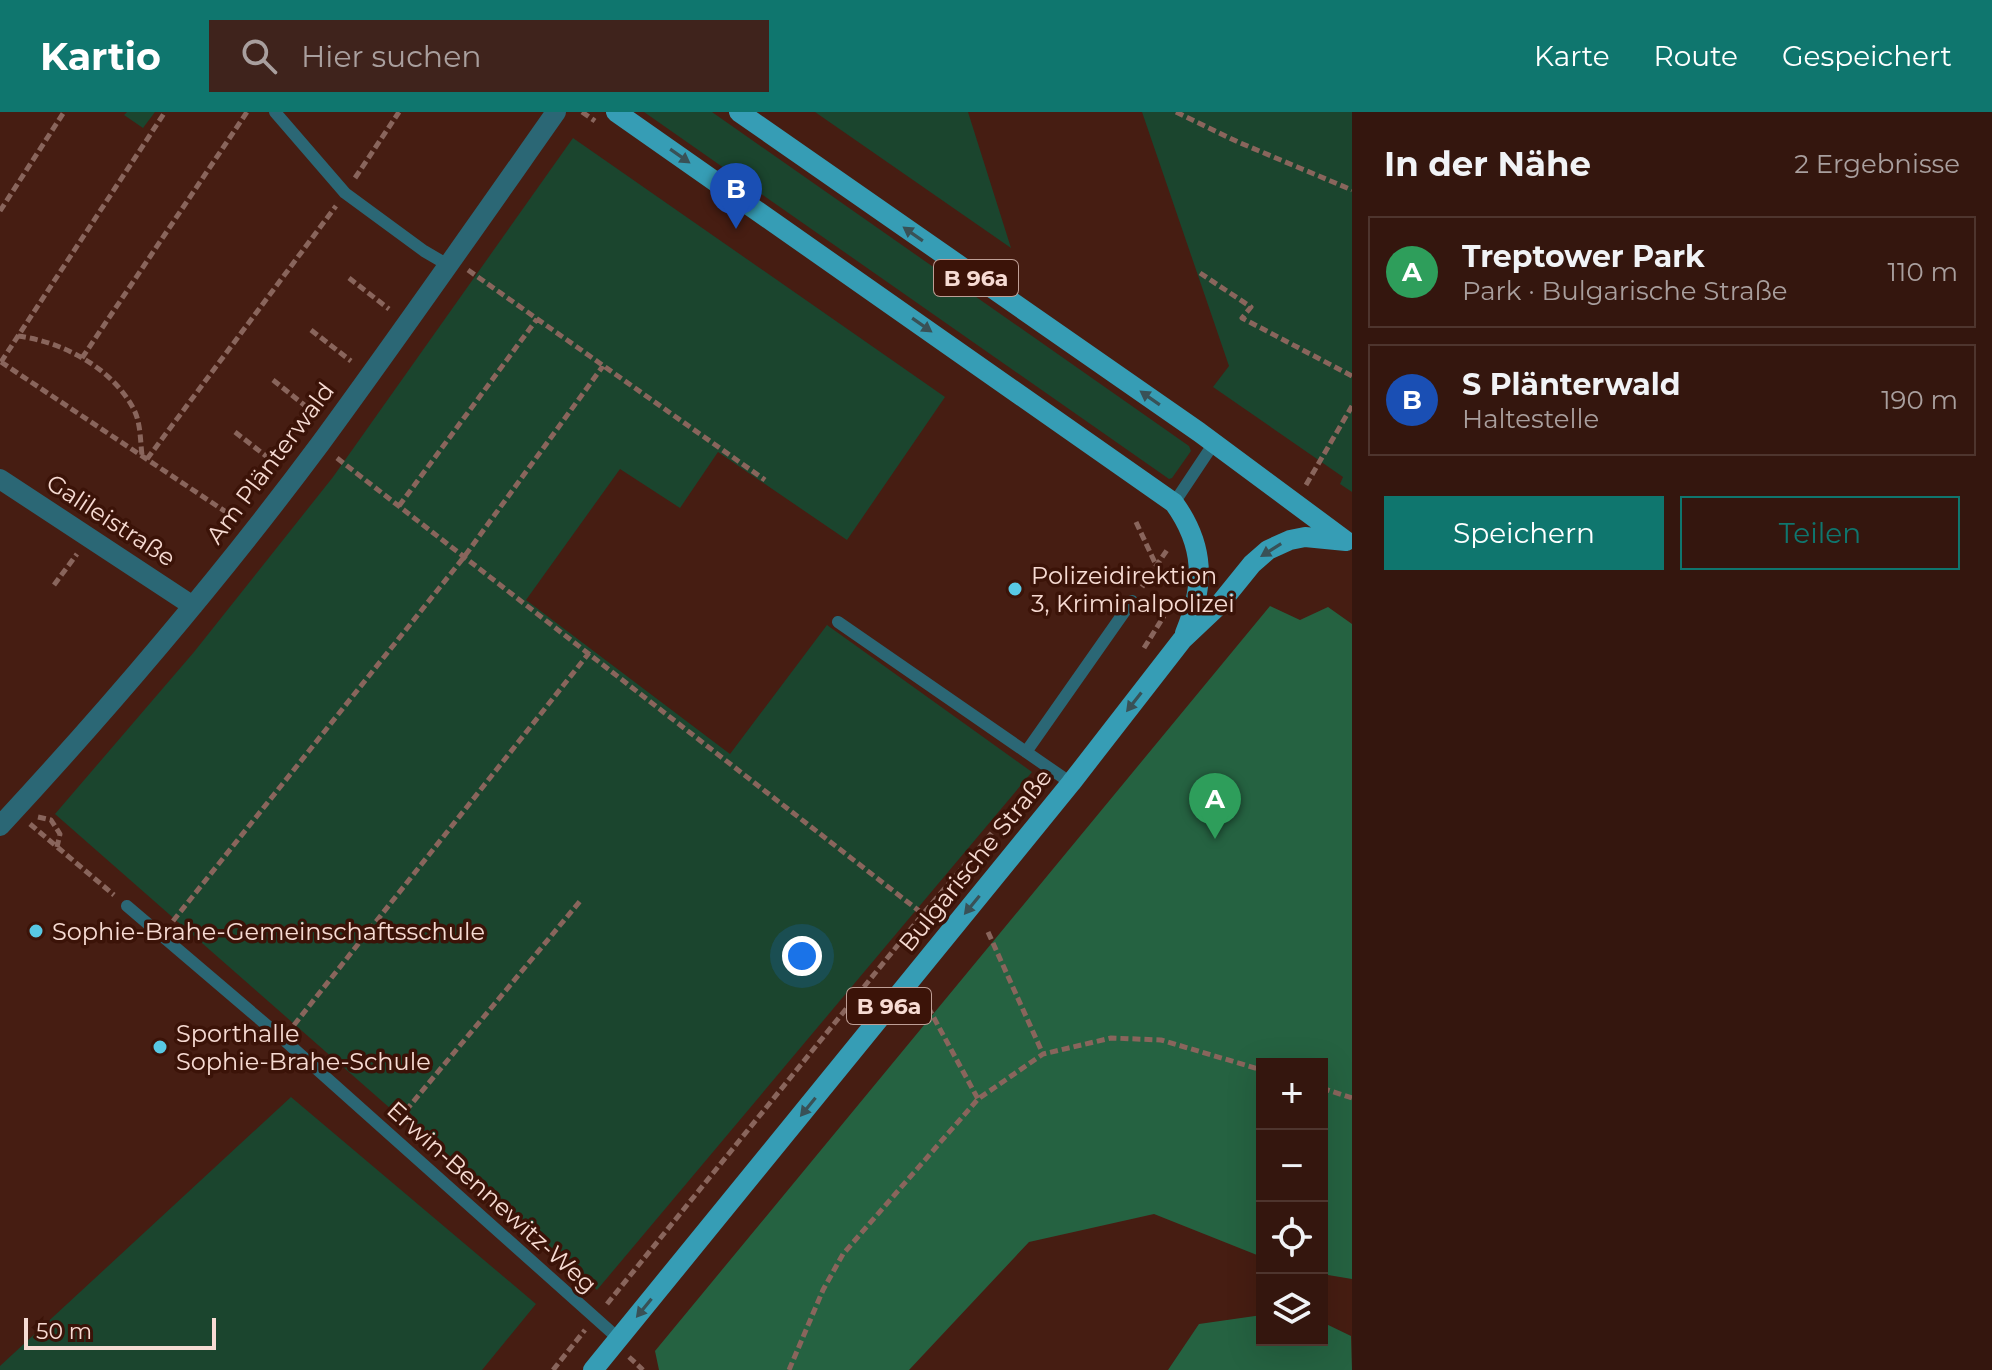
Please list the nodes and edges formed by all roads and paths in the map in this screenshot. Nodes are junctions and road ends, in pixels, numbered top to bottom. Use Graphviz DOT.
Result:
graph roads {
  1 [pos="64,112"];
  2 [pos="165,112"];
  3 [pos="247,112"];
  4 [pos="275,112"];
  5 [pos="399,112"];
  6 [pos="556,112"];
  7 [pos="582,112"];
  8 [pos="616,112"];
  9 [pos="739,112"];
  10 [pos="1176,112"];
  11 [pos="590,118"];
  12 [pos="354,180"];
  13 [pos="1352,190"];
  14 [pos="345,193"];
  15 [pos="0,211"];
  16 [pos="448,265"];
  17 [pos="1200,273"];
  18 [pos="349,278"];
  19 [pos="389,309"];
  20 [pos="537,319"];
  21 [pos="311,330"];
  22 [pos="18,336"];
  23 [pos="82,358"];
  24 [pos="1,361"];
  25 [pos="351,361"];
  26 [pos="603,366"];
  27 [pos="1352,376"];
  28 [pos="273,380"];
  29 [pos="1352,406"];
  30 [pos="313,412"];
  31 [pos="235,432"];
  32 [pos="1214,443"];
  33 [pos="319,445"];
  34 [pos="145,458"];
  35 [pos="275,463"];
  36 [pos="0,479"];
  37 [pos="765,480"];
  38 [pos="1174,503"];
  39 [pos="1295,503"];
  40 [pos="399,506"];
  41 [pos="235,518"];
  42 [pos="1136,522"];
  43 [pos="90,538"];
  44 [pos="1172,541"];
  45 [pos="1349,543"];
  46 [pos="1167,550"];
  47 [pos="1175,554"];
  48 [pos="464,557"];
  49 [pos="1156,566"];
  50 [pos="54,585"];
  51 [pos="1132,601"];
  52 [pos="193,606"];
  53 [pos="1166,612"];
  54 [pos="838,622"];
  55 [pos="1182,640"];
  56 [pos="589,653"];
  57 [pos="1141,654"];
  58 [pos="1026,752"];
  59 [pos="1051,769"];
  60 [pos="1071,783"];
  61 [pos="7,818"];
  62 [pos="37,829"];
  63 [pos="57,847"];
  64 [pos="581,900"];
  65 [pos="127,906"];
  66 [pos="923,914"];
  67 [pos="988,932"];
  68 [pos="162,935"];
  69 [pos="928,1007"];
  70 [pos="283,1039"];
  71 [pos="1043,1054"];
  72 [pos="1256,1068"];
  73 [pos="1328,1090"];
  74 [pos="1352,1098"];
  75 [pos="978,1099"];
  76 [pos="388,1132"];
  77 [pos="595,1318"];
  78 [pos="619,1339"];
  79 [pos="553,1370"];
  80 [pos="593,1370"];
  81 [pos="789,1370"];
  1 -- 15 [label="path"];
  2 -- 22 [label="path"];
  3 -- 23 [label="path"];
  4 -- 14 [label="lane"];
  5 -- 12 [label="path"];
  6 -- 16 [label="street, Am Plänterwald"];
  7 -- 11 [label="path"];
  8 -- 38 [label="main road, B 96a, one-way"];
  32 -- 9 [label="main road, B 96a, one-way"];
  10 -- 13 [label="path"];
  14 -- 16 [label="lane"];
  14 -- 34 [label="path"];
  16 -- 20 [label="path"];
  16 -- 33 [label="street, Am Plänterwald"];
  17 -- 27 [label="path"];
  18 -- 19 [label="path"];
  20 -- 26 [label="path"];
  20 -- 40 [label="path"];
  21 -- 25 [label="path"];
  22 -- 23 [label="path"];
  22 -- 24 [label="path"];
  23 -- 34 [label="path"];
  24 -- 34 [label="path"];
  26 -- 37 [label="path"];
  26 -- 48 [label="path"];
  28 -- 30 [label="path"];
  29 -- 39 [label="path"];
  31 -- 35 [label="path"];
  32 -- 38 [label="lane"];
  32 -- 39 [label="main road, B 96a"];
  33 -- 40 [label="path"];
  33 -- 52 [label="street, Am Plänterwald"];
  34 -- 41 [label="path"];
  36 -- 43 [label="street, Galileistraße"];
  38 -- 55 [label="main road, Bulgarische Straße / B 96a"];
  39 -- 45 [label="main road, B 96a"];
  40 -- 48 [label="path"];
  42 -- 49 [label="path"];
  43 -- 50 [label="path"];
  43 -- 52 [label="street, Galileistraße"];
  44 -- 47 [label="path"];
  45 -- 55 [label="main road, Bulgarische Straße, one-way"];
  46 -- 49 [label="path"];
  48 -- 56 [label="path"];
  48 -- 68 [label="path"];
  49 -- 51 [label="path"];
  51 -- 58 [label="lane"];
  52 -- 61 [label="street, Am Plänterwald"];
  53 -- 57 [label="path"];
  54 -- 58 [label="lane"];
  55 -- 60 [label="main road, Bulgarische Straße / B 96a, one-way"];
  56 -- 66 [label="path"];
  56 -- 70 [label="path"];
  58 -- 59 [label="lane"];
  59 -- 60 [label="lane"];
  59 -- 66 [label="path"];
  60 -- 78 [label="main road, Bulgarische Straße / B 96a, one-way"];
  61 -- 63 [label="path"];
  62 -- 63 [label="path"];
  63 -- 65 [label="path"];
  64 -- 76 [label="path"];
  65 -- 68 [label="lane, Erwin-Bennewitz-Weg"];
  66 -- 77 [label="path"];
  67 -- 71 [label="path"];
  68 -- 70 [label="lane, Erwin-Bennewitz-Weg"];
  69 -- 75 [label="path"];
  70 -- 76 [label="lane, Erwin-Bennewitz-Weg"];
  71 -- 72 [label="path"];
  71 -- 75 [label="path"];
  73 -- 74 [label="path"];
  75 -- 81 [label="path"];
  76 -- 77 [label="lane, Erwin-Bennewitz-Weg"];
  77 -- 78 [label="lane, Erwin-Bennewitz-Weg"];
  77 -- 79 [label="path"];
  78 -- 80 [label="main road, Bulgarische Straße / B 96a"];
}
